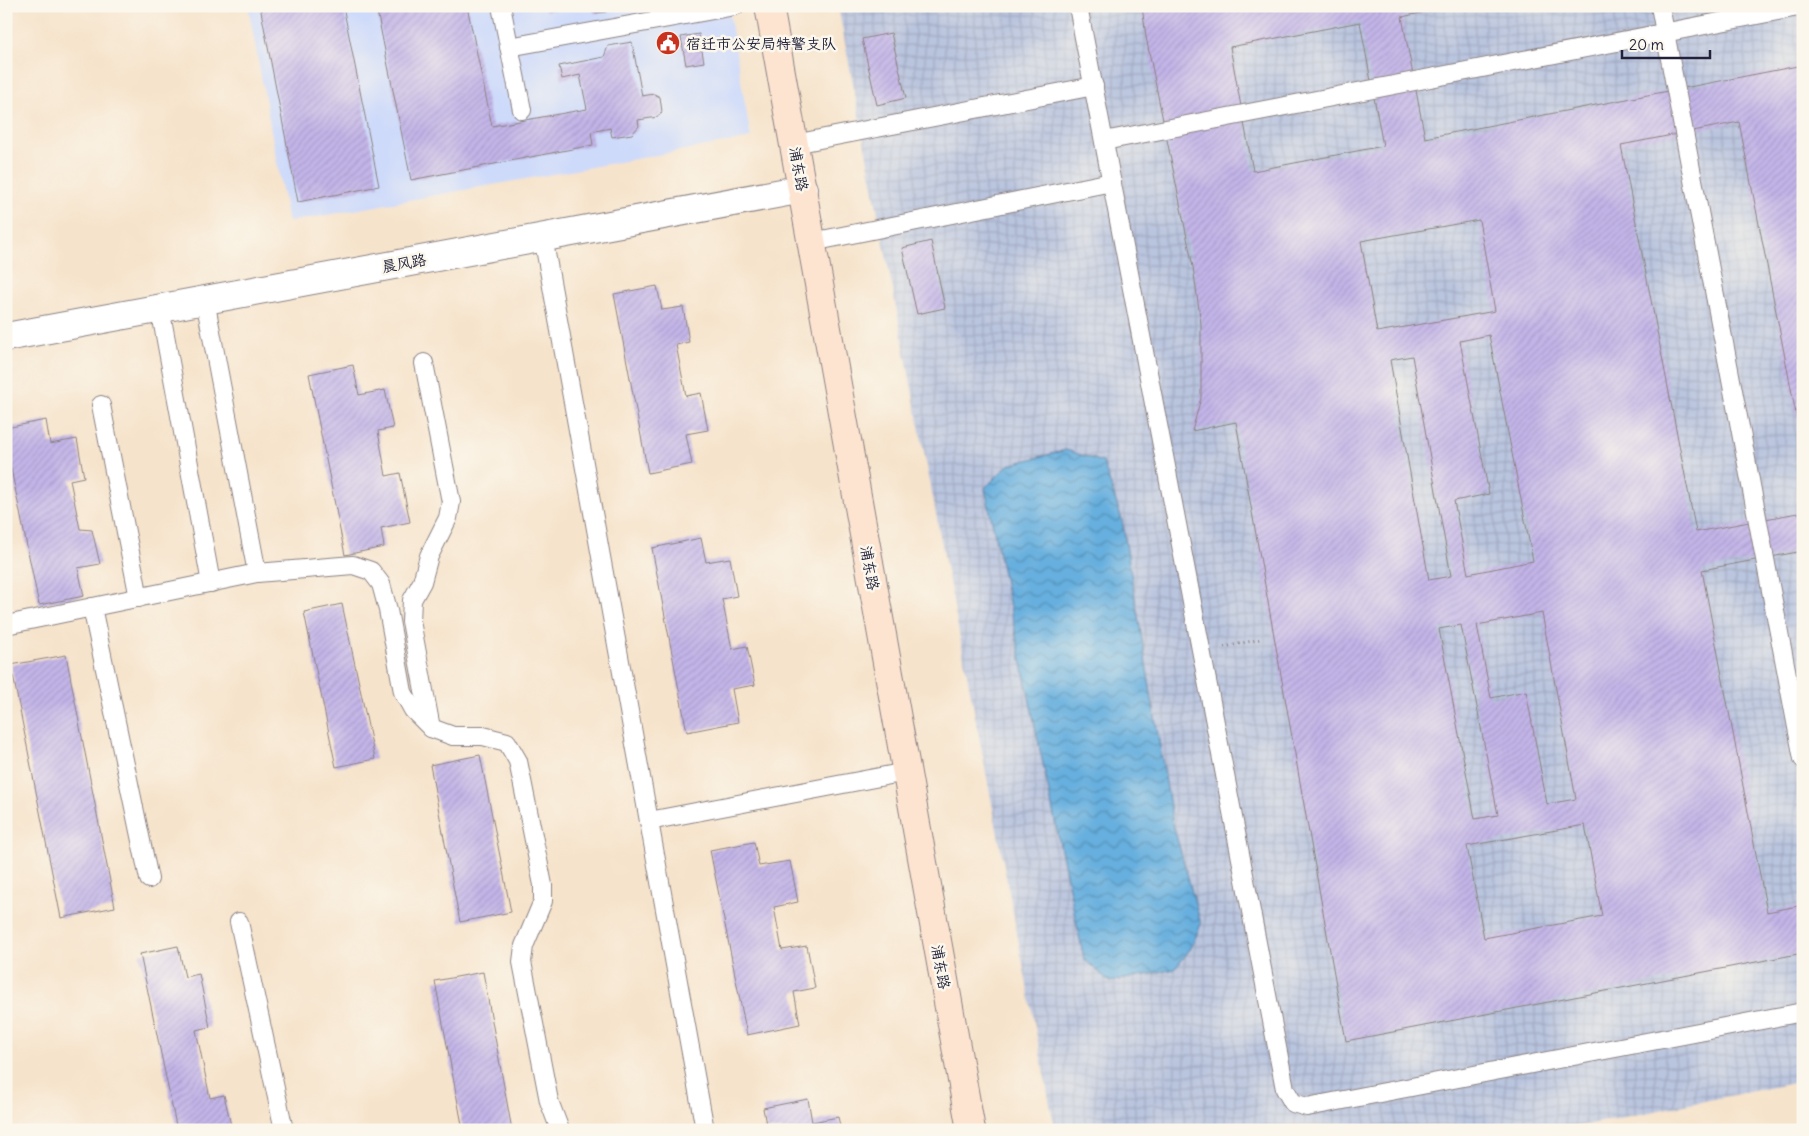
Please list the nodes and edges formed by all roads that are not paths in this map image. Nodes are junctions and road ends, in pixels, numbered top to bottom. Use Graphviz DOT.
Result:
graph roads {
  1 [pos="501,6"];
  2 [pos="735,6"];
  3 [pos="769,6"];
  4 [pos="1078,6"];
  5 [pos="1660,6"];
  6 [pos="1803,6"];
  7 [pos="665,12"];
  8 [pos="1665,33"];
  9 [pos="509,47"];
  10 [pos="1094,86"];
  11 [pos="522,110"];
  12 [pos="1104,141"];
  13 [pos="794,144"];
  14 [pos="1112,182"];
  15 [pos="802,189"];
  16 [pos="543,237"];
  17 [pos="812,242"];
  18 [pos="205,300"];
  19 [pos="160,308"];
  20 [pos="6,336"];
  21 [pos="424,363"];
  22 [pos="101,404"];
  23 [pos="257,573"];
  24 [pos="211,583"];
  25 [pos="139,598"];
  26 [pos="92,607"];
  27 [pos="6,625"];
  28 [pos="431,728"];
  29 [pos="1803,759"];
  30 [pos="906,772"];
  31 [pos="649,821"];
  32 [pos="149,878"];
  33 [pos="240,922"];
  34 [pos="1803,1012"];
  35 [pos="284,1130"];
  36 [pos="560,1130"];
  37 [pos="705,1130"];
  38 [pos="971,1130"];
  1 -- 9 [label="lane"];
  2 -- 7 [label="lane"];
  3 -- 13 [label="street, 浦东路"];
  4 -- 10 [label="lane"];
  5 -- 8 [label="lane"];
  6 -- 8 [label="lane"];
  7 -- 9 [label="lane"];
  8 -- 12 [label="lane"];
  8 -- 29 [label="lane"];
  9 -- 11 [label="lane"];
  10 -- 12 [label="lane"];
  10 -- 13 [label="lane"];
  12 -- 14 [label="lane"];
  13 -- 15 [label="street, 浦东路"];
  14 -- 17 [label="lane"];
  14 -- 34 [label="lane"];
  15 -- 16 [label="street, 晨风路"];
  15 -- 17 [label="street, 浦东路"];
  16 -- 18 [label="street, 晨风路"];
  16 -- 31 [label="lane"];
  17 -- 30 [label="street, 浦东路"];
  18 -- 19 [label="street, 晨风路"];
  18 -- 23 [label="lane"];
  19 -- 20 [label="street, 晨风路"];
  19 -- 24 [label="lane"];
  21 -- 28 [label="lane"];
  22 -- 25 [label="lane"];
  23 -- 24 [label="lane"];
  23 -- 28 [label="lane"];
  24 -- 25 [label="lane"];
  25 -- 26 [label="lane"];
  26 -- 27 [label="lane"];
  26 -- 32 [label="lane"];
  28 -- 36 [label="lane"];
  30 -- 31 [label="lane"];
  30 -- 38 [label="street, 浦东路"];
  31 -- 37 [label="lane"];
  33 -- 35 [label="lane"];
}
